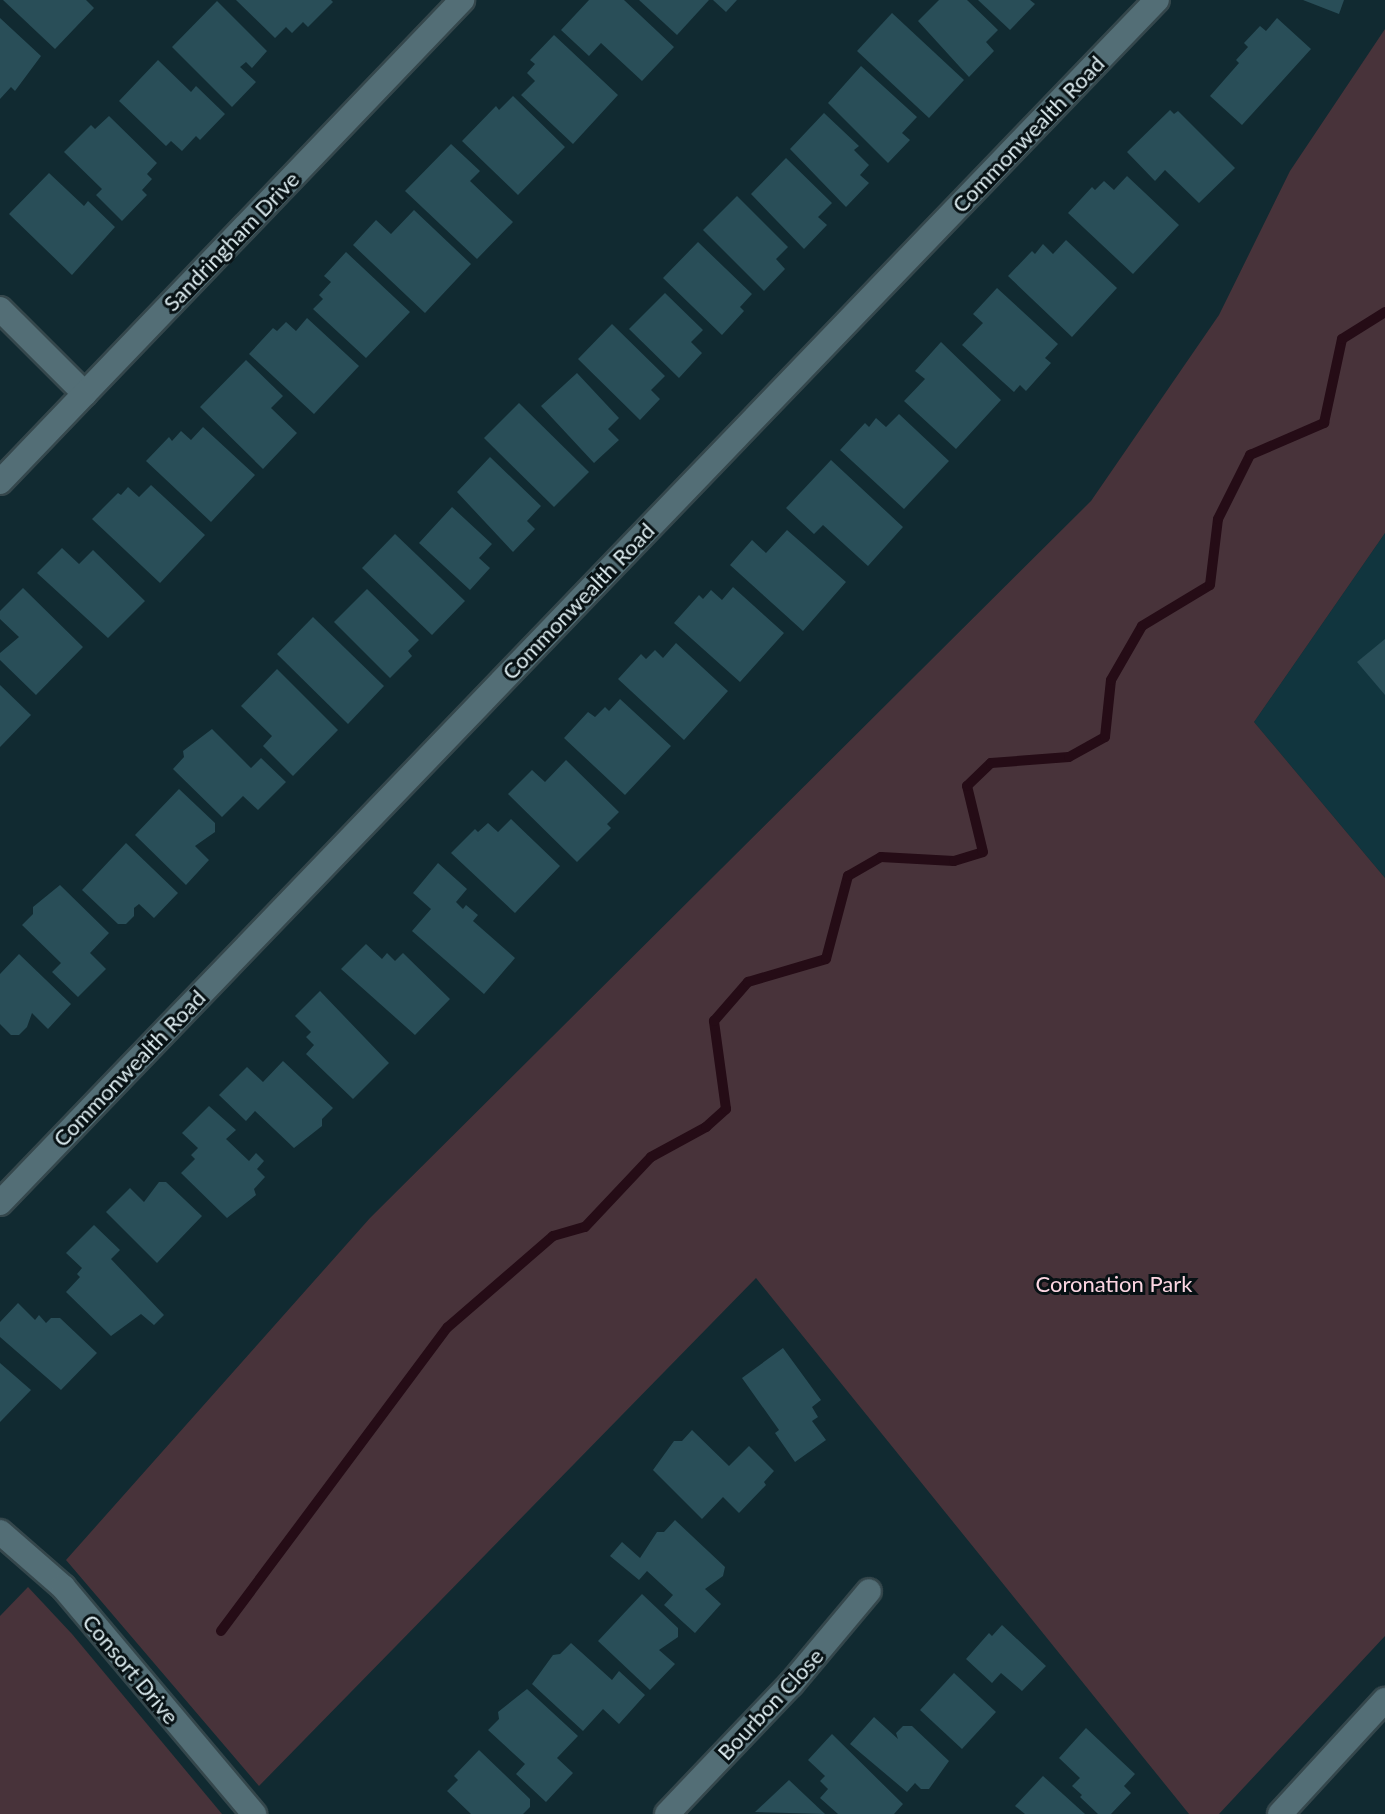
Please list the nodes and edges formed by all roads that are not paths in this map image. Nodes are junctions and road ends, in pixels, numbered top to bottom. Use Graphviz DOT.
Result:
graph roads {
  1 [pos="462,0"];
  2 [pos="1157,0"];
  3 [pos="0,309"];
  4 [pos="85,394"];
  5 [pos="0,482"];
  6 [pos="0,1203"];
  7 [pos="0,1532"];
  8 [pos="869,1591"];
  9 [pos="1385,1700"];
  10 [pos="254,1814"];
  11 [pos="667,1814"];
  12 [pos="1280,1814"];
  1 -- 4 [label="street, Sandringham Drive"];
  2 -- 6 [label="street, Commonwealth Road"];
  3 -- 4 [label="street"];
  4 -- 5 [label="street, Sandringham Drive"];
  7 -- 10 [label="street, Consort Drive"];
  8 -- 11 [label="street, Bourbon Close"];
  9 -- 12 [label="street"];
}
